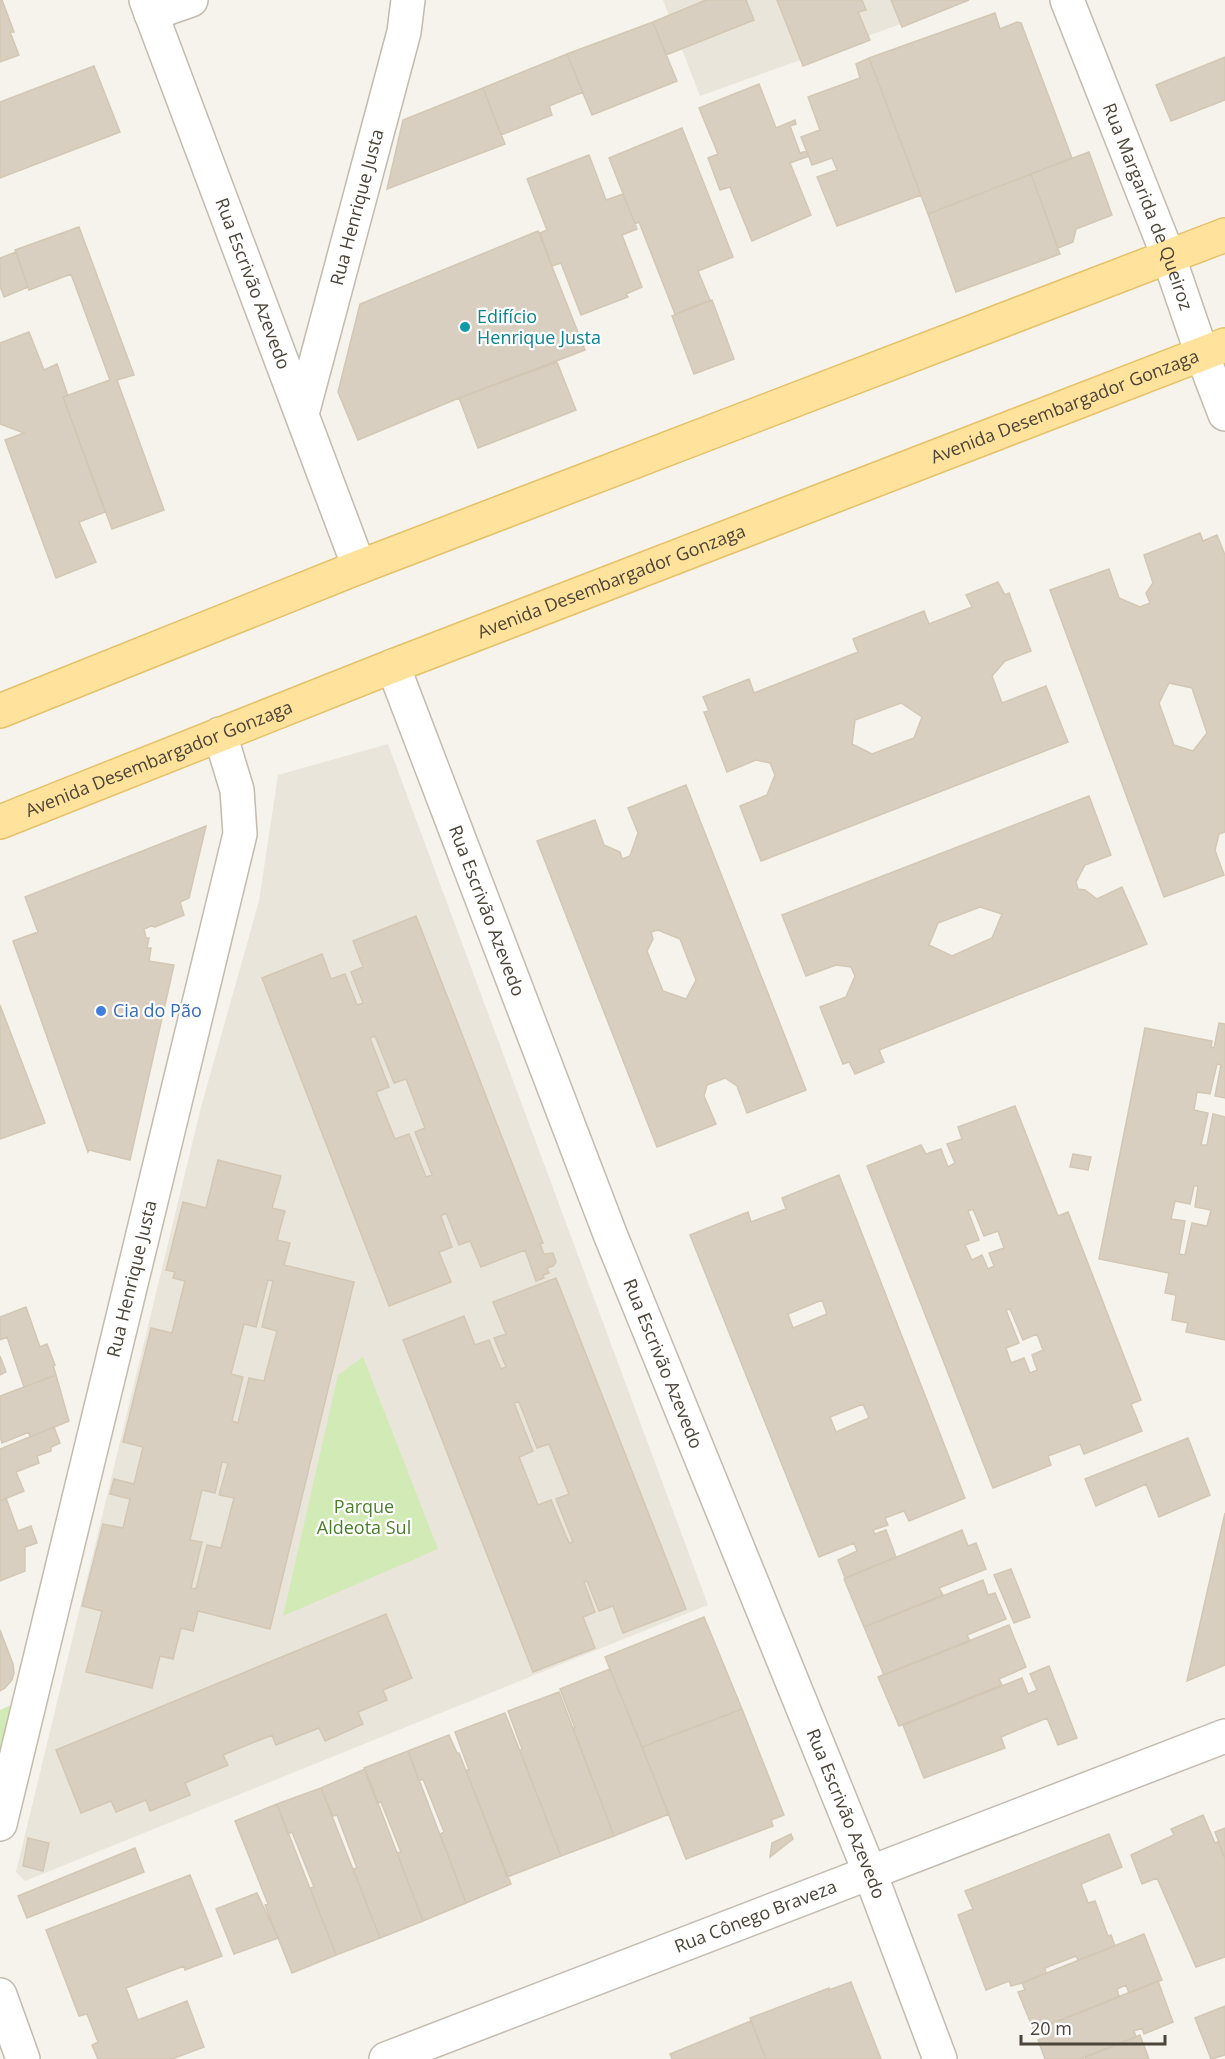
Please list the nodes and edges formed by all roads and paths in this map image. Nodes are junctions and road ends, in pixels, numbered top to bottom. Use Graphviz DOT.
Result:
graph roads {
  1 [pos="191,0"];
  2 [pos="408,0"];
  3 [pos="1067,0"];
  4 [pos="148,7"];
  5 [pos="1225,235"];
  6 [pos="1168,258"];
  7 [pos="1213,349"];
  8 [pos="302,414"];
  9 [pos="1225,414"];
  10 [pos="359,567"];
  11 [pos="393,666"];
  12 [pos="0,711"];
  13 [pos="220,734"];
  14 [pos="0,822"];
  15 [pos="1225,1736"];
  16 [pos="0,1824"];
  17 [pos="870,1873"];
  18 [pos="0,1995"];
  19 [pos="23,2059"];
  20 [pos="386,2059"];
  21 [pos="940,2059"];
  1 -- 4 [label="street"];
  2 -- 8 [label="street, Rua Henrique Justa"];
  3 -- 6 [label="street, Rua Margarida de Queiroz"];
  4 -- 8 [label="street, Rua Escrivão Azevedo"];
  5 -- 6 [label="main road"];
  6 -- 7 [label="street, Rua Margarida de Queiroz"];
  6 -- 10 [label="main road"];
  7 -- 9 [label="street, Rua Margarida de Queiroz"];
  7 -- 11 [label="main road, Avenida Desembargador Gonzaga"];
  8 -- 10 [label="street, Rua Escrivão Azevedo"];
  10 -- 12 [label="main road"];
  11 -- 13 [label="main road, Avenida Desembargador Gonzaga"];
  11 -- 17 [label="street, Rua Escrivão Azevedo"];
  13 -- 14 [label="main road, Avenida Desembargador Gonzaga"];
  13 -- 16 [label="street, Rua Henrique Justa"];
  15 -- 17 [label="street, Rua Cônego Braveza"];
  17 -- 20 [label="street, Rua Cônego Braveza"];
  17 -- 21 [label="street, Rua Escrivão Azevedo"];
  18 -- 19 [label="street"];
}
